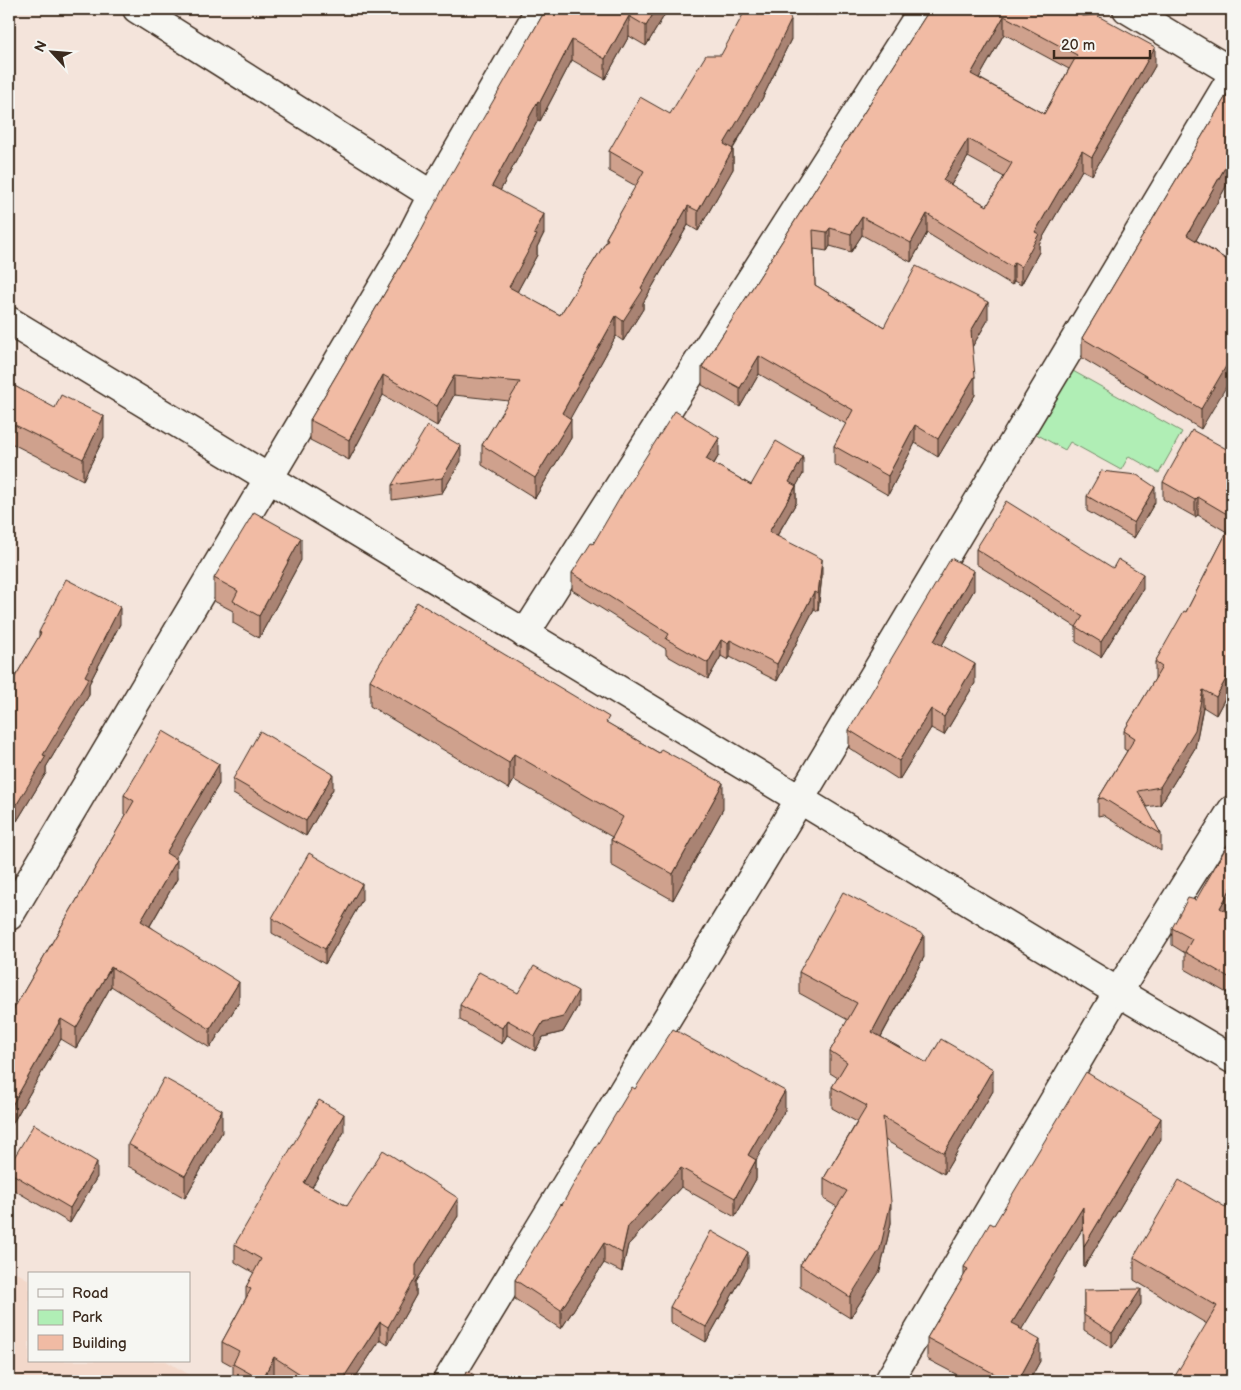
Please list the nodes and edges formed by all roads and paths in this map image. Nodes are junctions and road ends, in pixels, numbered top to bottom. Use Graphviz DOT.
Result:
graph roads {
  1 [pos="137,9"];
  2 [pos="540,9"];
  3 [pos="923,9"];
  4 [pos="1127,9"];
  5 [pos="1232,72"];
  6 [pos="1232,77"];
  7 [pos="432,195"];
  8 [pos="9,321"];
  9 [pos="268,478"];
  10 [pos="525,634"];
  11 [pos="800,799"];
  12 [pos="1232,810"];
  13 [pos="9,916"];
  14 [pos="1118,992"];
  15 [pos="1232,1059"];
  16 [pos="447,1381"];
  17 [pos="889,1381"];
  1 -- 7 [label="street"];
  2 -- 7 [label="street"];
  3 -- 10 [label="street"];
  4 -- 5 [label="street"];
  6 -- 11 [label="street"];
  7 -- 9 [label="street"];
  8 -- 9 [label="street"];
  9 -- 10 [label="street"];
  9 -- 13 [label="street"];
  10 -- 11 [label="street"];
  11 -- 14 [label="street"];
  11 -- 16 [label="street"];
  12 -- 14 [label="street"];
  14 -- 15 [label="street"];
  14 -- 17 [label="street"];
}
